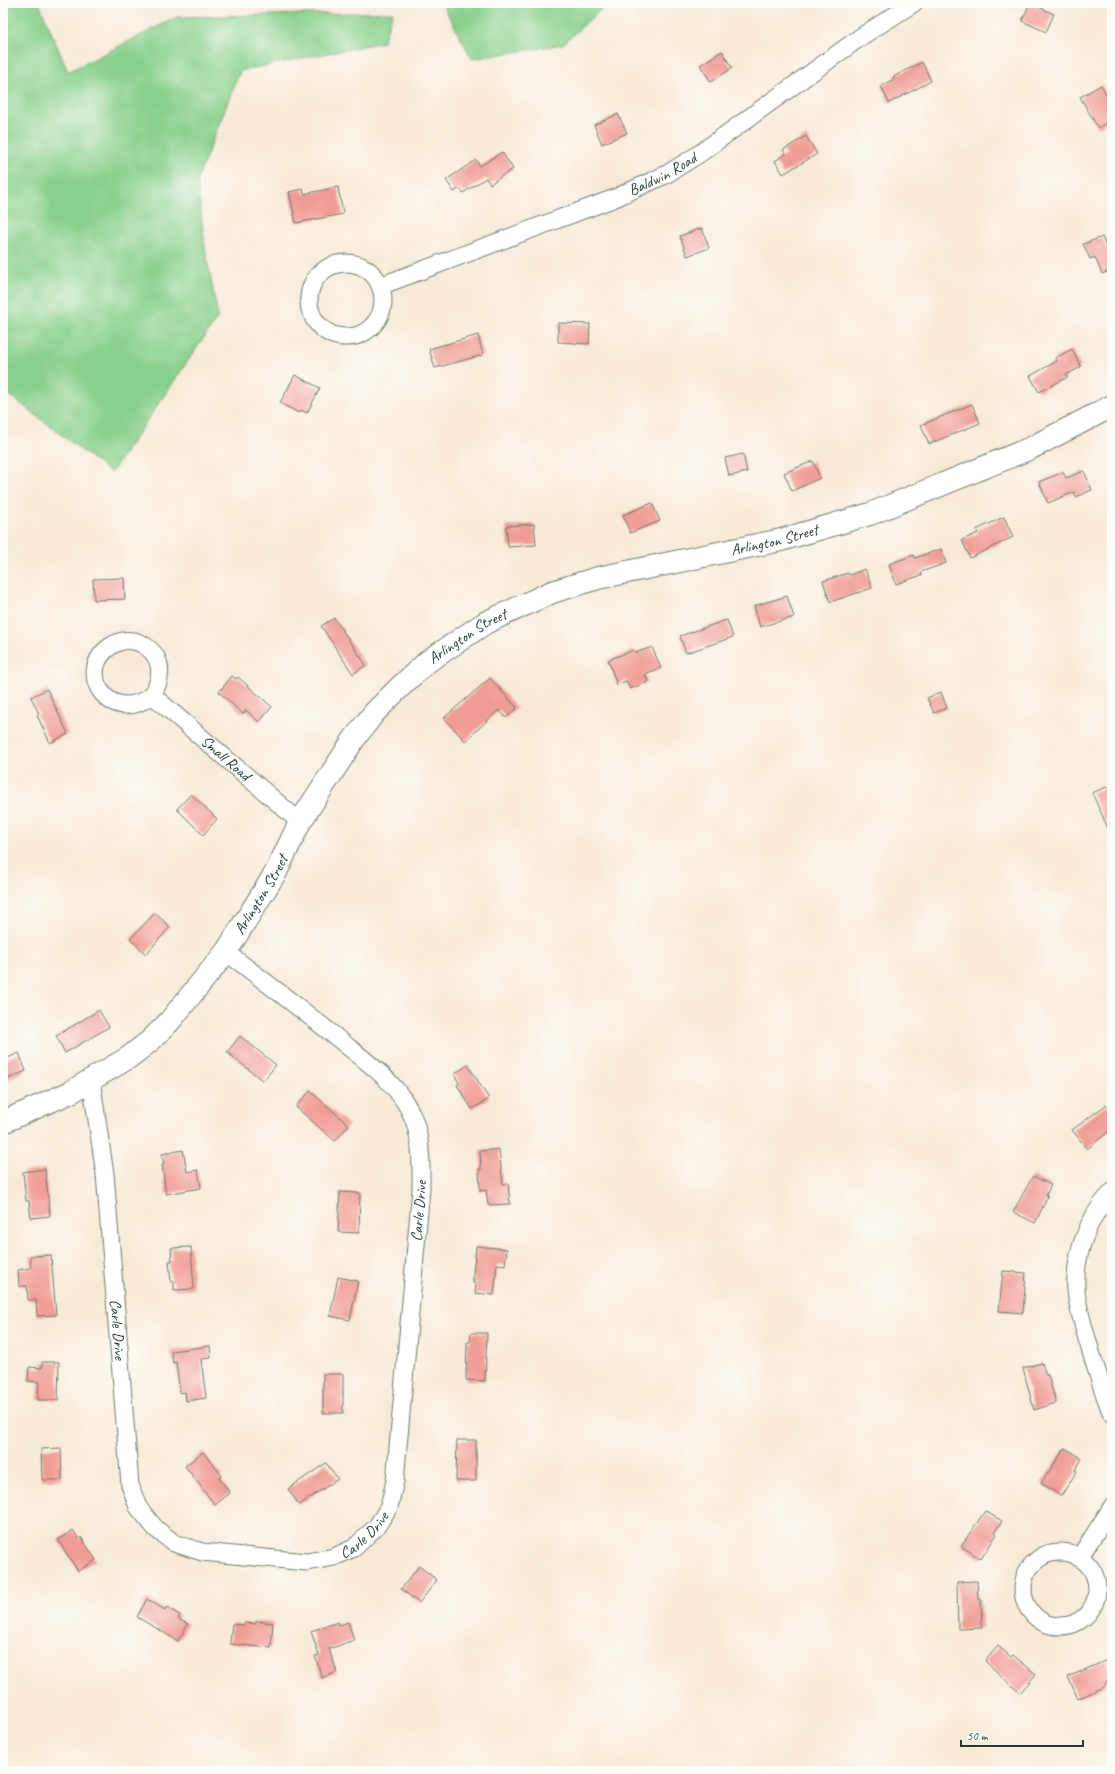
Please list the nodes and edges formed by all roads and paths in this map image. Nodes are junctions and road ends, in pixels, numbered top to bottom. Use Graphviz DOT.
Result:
graph roads {
  1 [pos="914,3"];
  2 [pos="380,286"];
  3 [pos="1112,406"];
  4 [pos="152,695"];
  5 [pos="300,822"];
  6 [pos="226,952"];
  7 [pos="91,1080"];
  8 [pos="3,1122"];
  9 [pos="1112,1192"];
  10 [pos="1112,1414"];
  11 [pos="1112,1507"];
  12 [pos="1079,1558"];
  1 -- 2 [label="street, Baldwin Road"];
  2 -- 2 [label="street"];
  3 -- 5 [label="street, Arlington Street"];
  4 -- 5 [label="street, Small Road"];
  5 -- 6 [label="street, Arlington Street"];
  6 -- 7 [label="street, Arlington Street"];
  6 -- 7 [label="street, Carle Drive"];
  7 -- 8 [label="street, Arlington Street"];
  9 -- 10 [label="street"];
  11 -- 12 [label="street"];
  12 -- 12 [label="street"];
}
